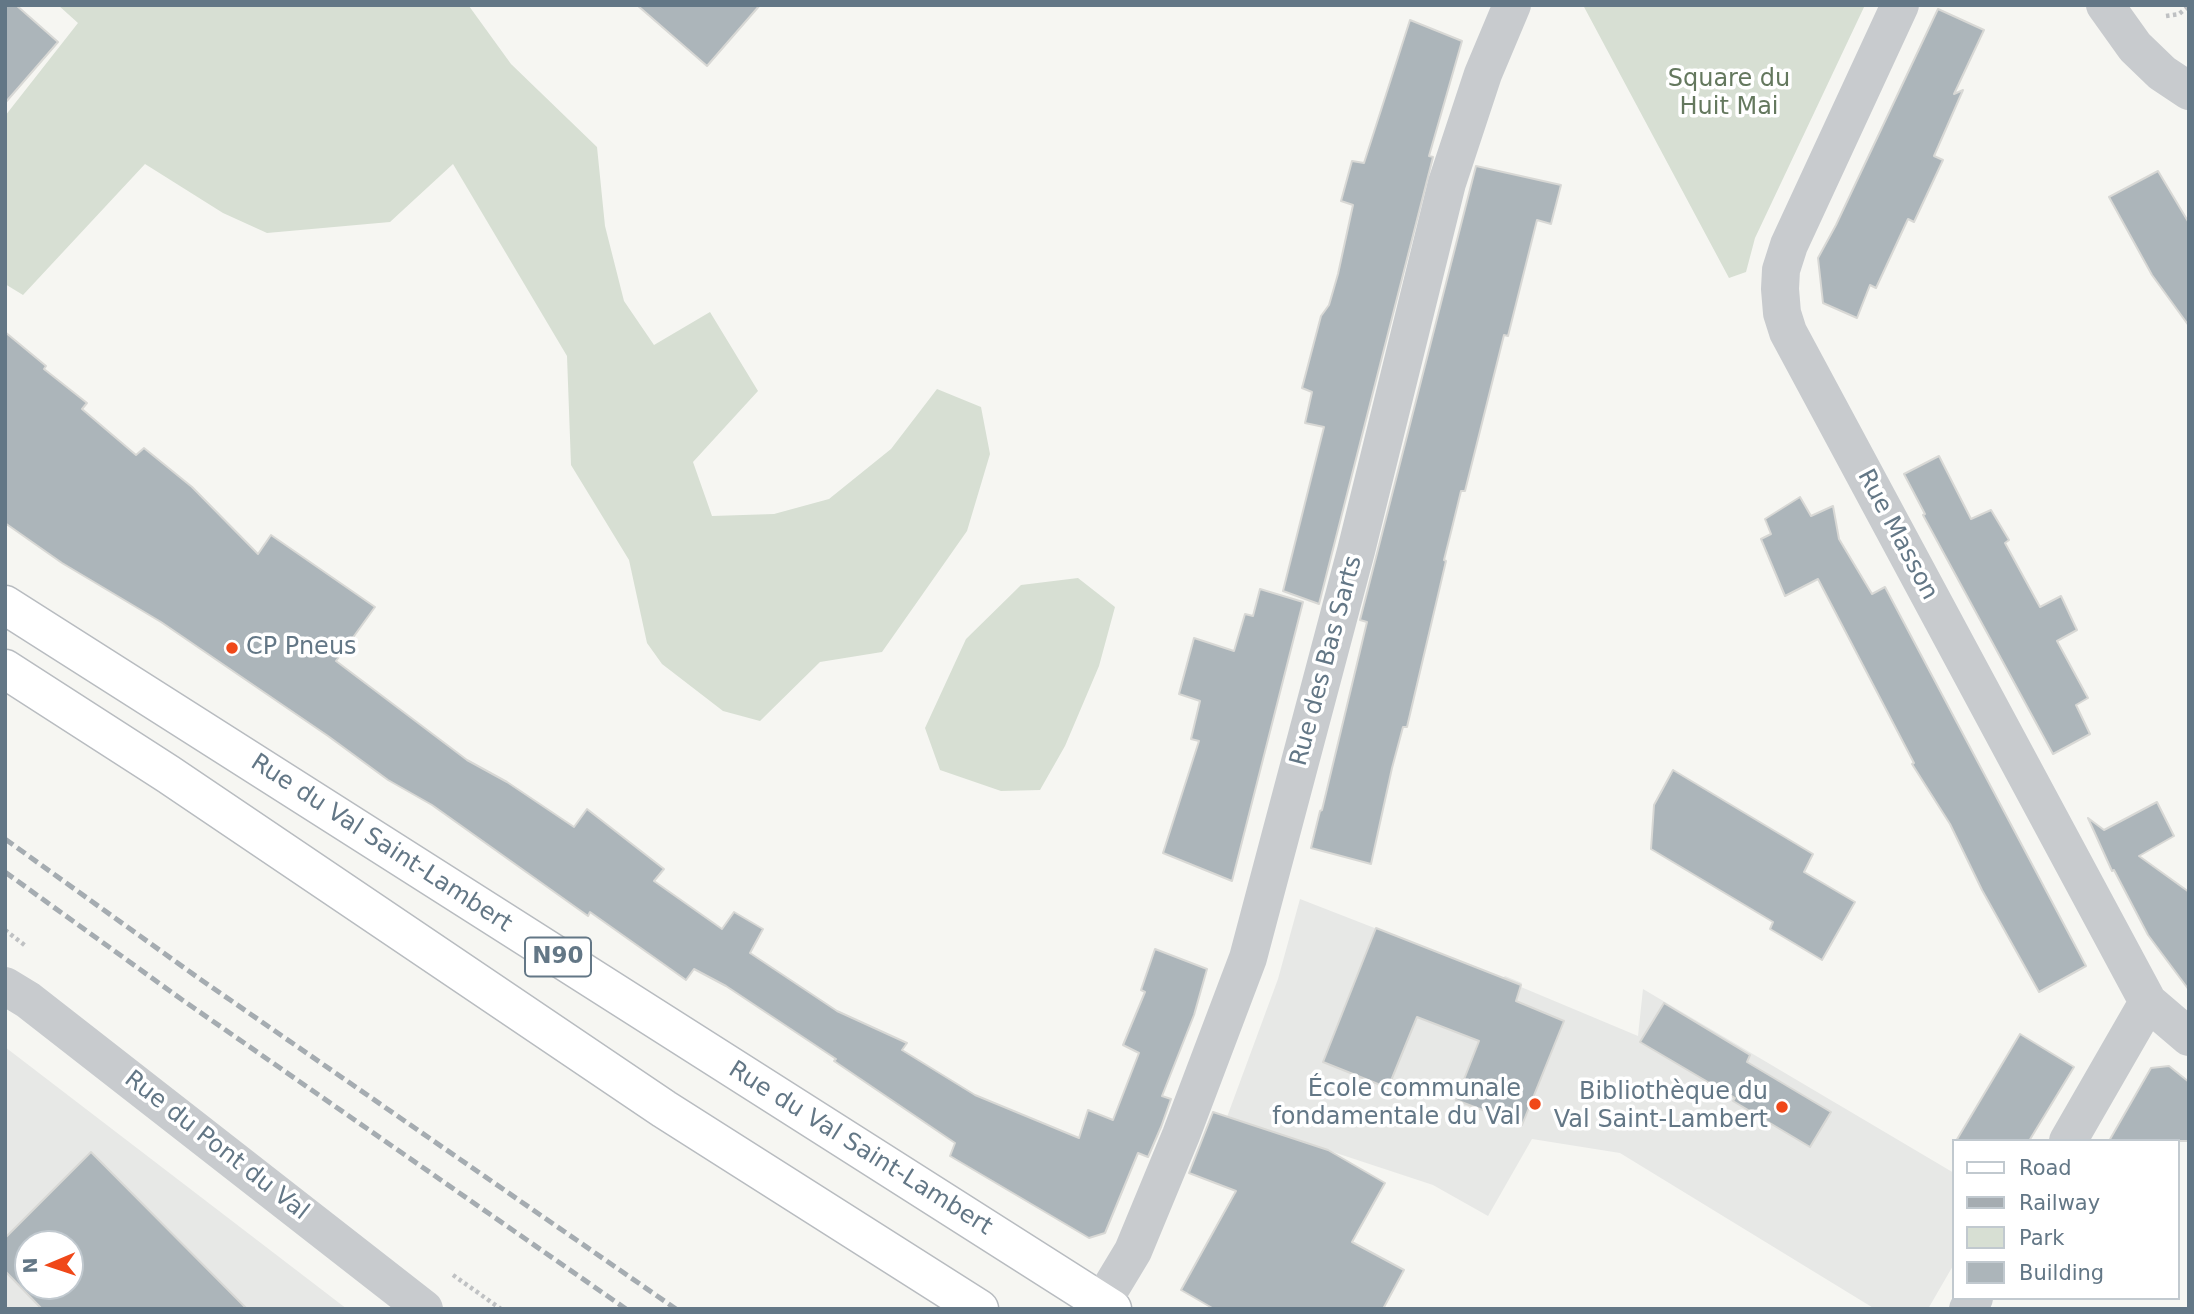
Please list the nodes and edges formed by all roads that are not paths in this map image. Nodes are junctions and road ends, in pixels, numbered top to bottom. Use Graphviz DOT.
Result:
graph roads {
  1 [pos="1512,5"];
  2 [pos="1900,5"];
  3 [pos="2105,5"];
  4 [pos="2189,91"];
  5 [pos="5,605"];
  6 [pos="5,669"];
  7 [pos="5,986"];
  8 [pos="2148,1002"];
  9 [pos="2189,1037"];
  10 [pos="2069,1139"];
  11 [pos="1104,1307"];
  12 [pos="424,1309"];
  13 [pos="979,1309"];
  1 -- 11 [label="street, Rue des Bas Sarts"];
  2 -- 8 [label="street, Rue Masson"];
  3 -- 4 [label="street"];
  5 -- 11 [label="main road, Rue du Val Saint-Lambert / N90"];
  6 -- 13 [label="main road, N90"];
  7 -- 12 [label="street, Rue du Pont du Val"];
  8 -- 9 [label="street, Rue Masson"];
  8 -- 10 [label="street"];
}
